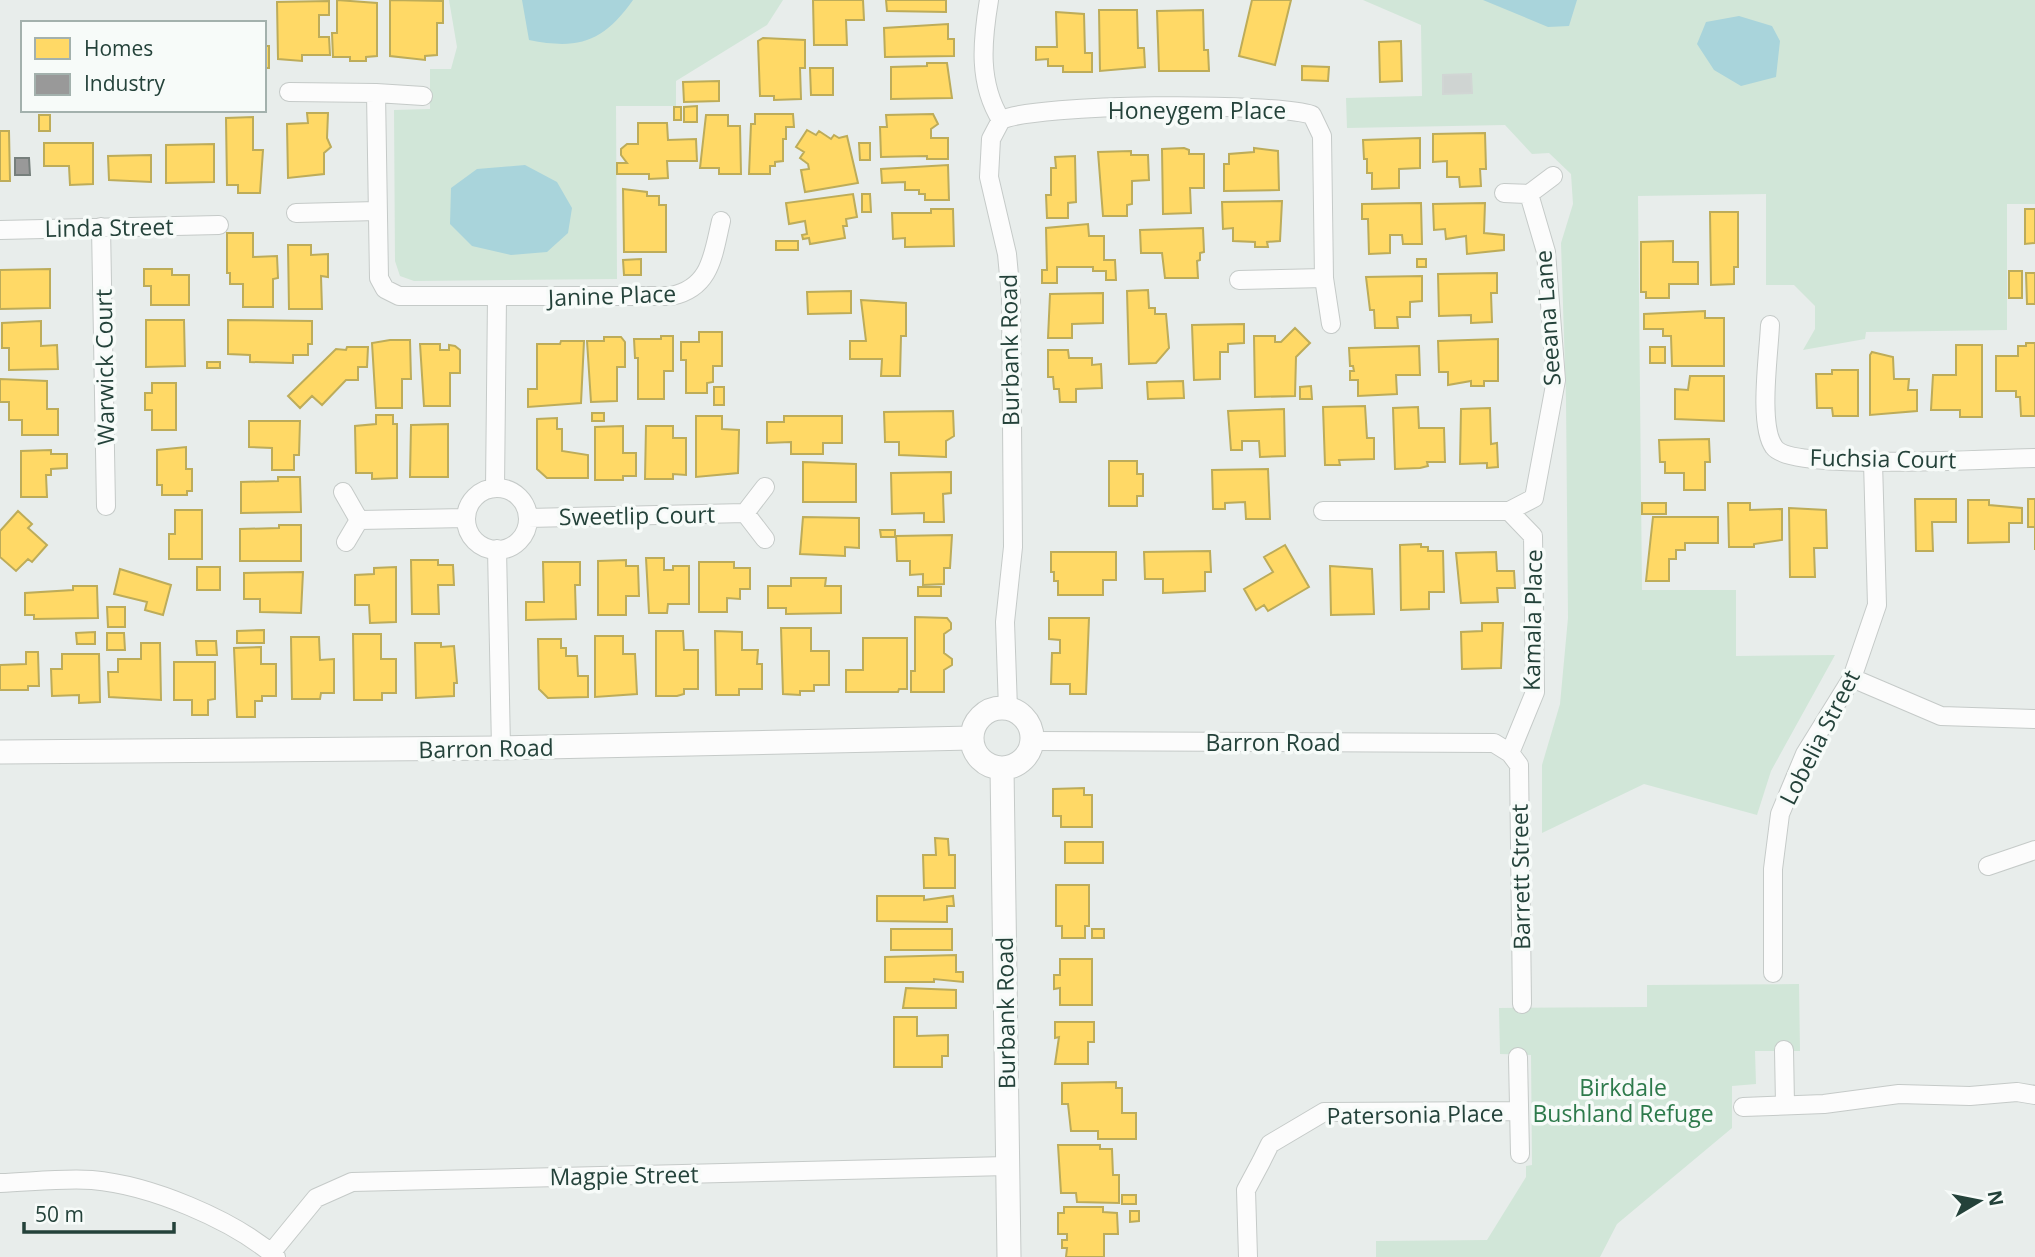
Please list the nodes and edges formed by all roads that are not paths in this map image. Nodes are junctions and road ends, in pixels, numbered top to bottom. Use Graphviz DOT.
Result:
graph roads {
  1 [pos="989,0"];
  2 [pos="289,92"];
  3 [pos="376,93"];
  4 [pos="423,96"];
  5 [pos="1002,120"];
  6 [pos="1553,176"];
  7 [pos="1504,193"];
  8 [pos="1529,194"];
  9 [pos="377,211"];
  10 [pos="296,213"];
  11 [pos="721,221"];
  12 [pos="219,225"];
  13 [pos="100,227"];
  14 [pos="0,230"];
  15 [pos="1324,278"];
  16 [pos="1238,280"];
  17 [pos="497,297"];
  18 [pos="1331,324"];
  19 [pos="1770,325"];
  20 [pos="2035,458"];
  21 [pos="1873,462"];
  22 [pos="765,487"];
  23 [pos="495,488"];
  24 [pos="343,492"];
  25 [pos="106,506"];
  26 [pos="1323,511"];
  27 [pos="1509,511"];
  28 [pos="745,513"];
  29 [pos="466,518"];
  30 [pos="528,518"];
  31 [pos="359,520"];
  32 [pos="765,539"];
  33 [pos="346,542"];
  34 [pos="497,550"];
  35 [pos="1852,678"];
  36 [pos="1008,709"];
  37 [pos="2035,719"];
  38 [pos="972,738"];
  39 [pos="1032,741"];
  40 [pos="501,748"];
  41 [pos="0,752"];
  42 [pos="1510,753"];
  43 [pos="1002,768"];
  44 [pos="2035,850"];
  45 [pos="1988,866"];
  46 [pos="1773,972"];
  47 [pos="1522,1004"];
  48 [pos="1784,1050"];
  49 [pos="1518,1057"];
  50 [pos="2035,1095"];
  51 [pos="1785,1104"];
  52 [pos="1743,1107"];
  53 [pos="1519,1111"];
  54 [pos="1520,1154"];
  55 [pos="1007,1166"];
  56 [pos="0,1184"];
  57 [pos="274,1255"];
  58 [pos="1009,1257"];
  59 [pos="1248,1257"];
  1 -- 5 [label="street"];
  2 -- 3 [label="street"];
  3 -- 4 [label="street"];
  3 -- 9 [label="street, Janine Place"];
  5 -- 15 [label="street, Honeygem Place"];
  5 -- 36 [label="street, Burbank Road"];
  6 -- 8 [label="street"];
  7 -- 8 [label="street"];
  8 -- 27 [label="street, Seeana Lane"];
  9 -- 10 [label="street"];
  9 -- 17 [label="street, Janine Place"];
  11 -- 17 [label="street, Janine Place"];
  12 -- 13 [label="street, Linda Street"];
  13 -- 14 [label="street, Linda Street"];
  13 -- 25 [label="street, Warwick Court"];
  15 -- 16 [label="street"];
  15 -- 18 [label="street, Honeygem Place"];
  17 -- 23 [label="street"];
  19 -- 21 [label="street, Fuchsia Court"];
  20 -- 21 [label="street, Fuchsia Court"];
  21 -- 35 [label="street, Lobelia Street"];
  22 -- 28 [label="street, Sweetlip Court"];
  23 -- 29 [label="street"];
  23 -- 30 [label="street"];
  24 -- 31 [label="street"];
  26 -- 27 [label="street"];
  27 -- 42 [label="street, Kamala Place"];
  28 -- 30 [label="street, Sweetlip Court"];
  28 -- 32 [label="street, Sweetlip Court"];
  29 -- 31 [label="street"];
  29 -- 34 [label="street"];
  30 -- 34 [label="street"];
  31 -- 33 [label="street"];
  34 -- 40 [label="street"];
  35 -- 37 [label="street"];
  35 -- 46 [label="street, Lobelia Street"];
  36 -- 38 [label="street"];
  36 -- 39 [label="street"];
  38 -- 40 [label="street, Barron Road"];
  38 -- 43 [label="street"];
  39 -- 42 [label="street, Barron Road"];
  39 -- 43 [label="street"];
  40 -- 41 [label="street, Barron Road"];
  42 -- 47 [label="street, Barrett Street"];
  43 -- 55 [label="street, Burbank Road"];
  44 -- 45 [label="street"];
  48 -- 51 [label="street"];
  49 -- 53 [label="street"];
  50 -- 51 [label="street"];
  51 -- 52 [label="street"];
  53 -- 54 [label="street"];
  53 -- 59 [label="street, Patersonia Place"];
  55 -- 57 [label="street, Magpie Street"];
  55 -- 58 [label="street, Burbank Road"];
  56 -- 57 [label="street"];
}
